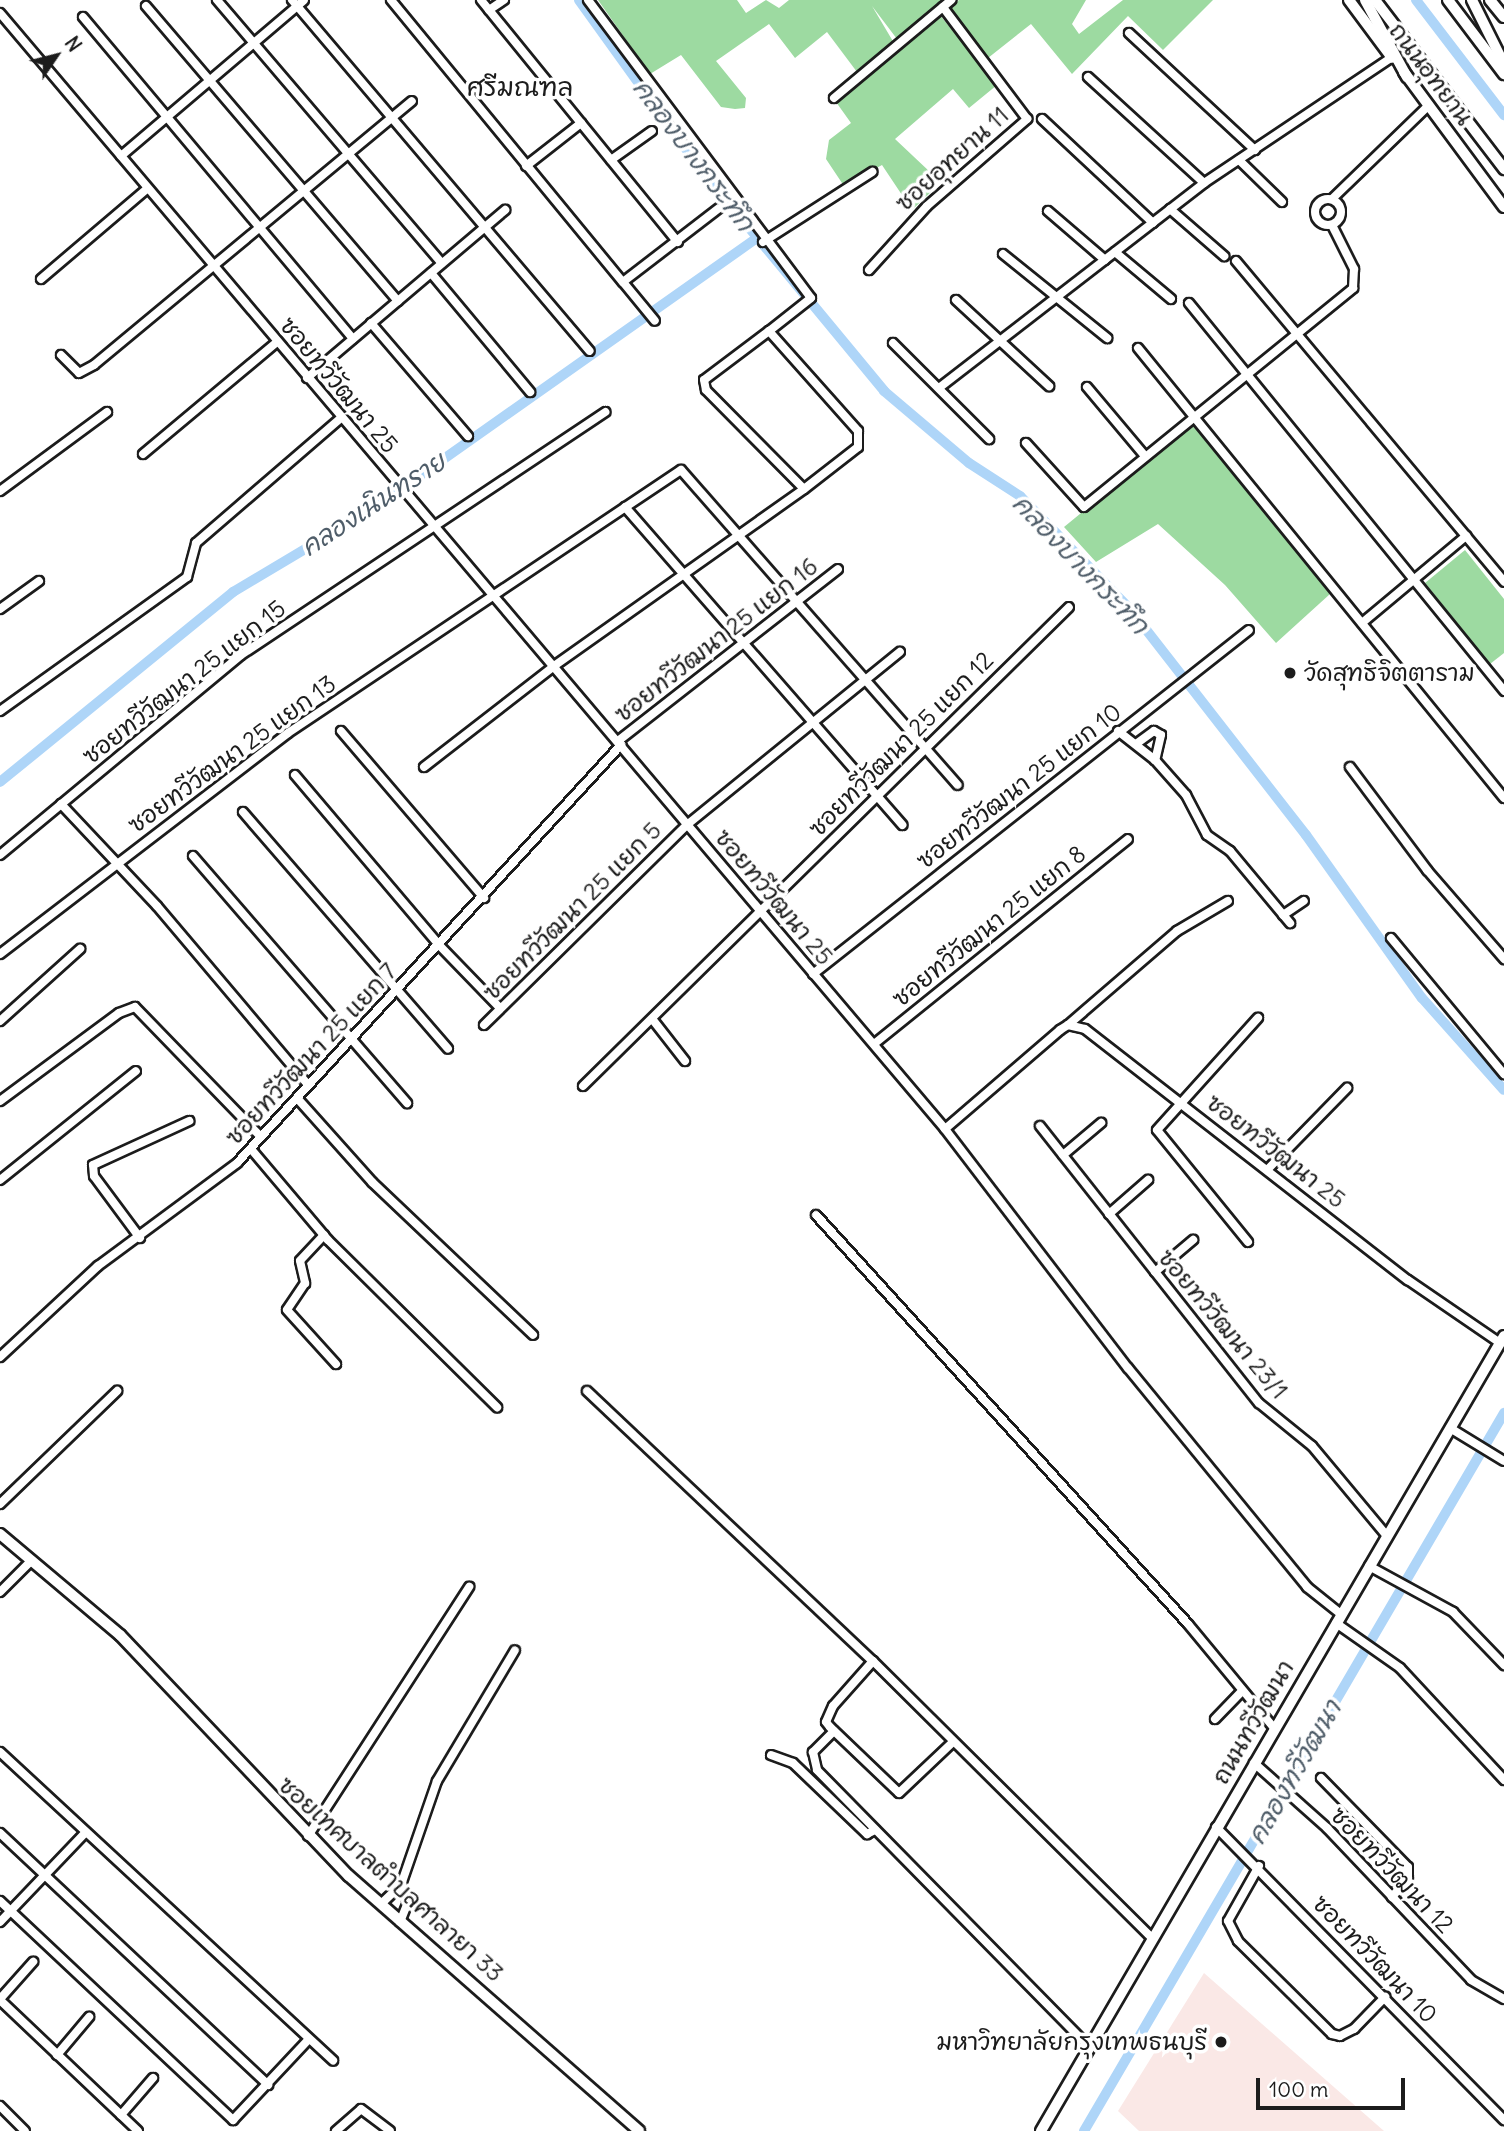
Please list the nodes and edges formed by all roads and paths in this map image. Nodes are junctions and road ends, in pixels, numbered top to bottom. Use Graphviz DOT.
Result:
graph roads {
  1 [pos="217,0"];
  2 [pos="304,0"];
  3 [pos="391,0"];
  4 [pos="481,0"];
  5 [pos="503,0"];
  6 [pos="588,0"];
  7 [pos="951,0"];
  8 [pos="1349,0"];
  9 [pos="1365,0"];
  10 [pos="1375,0"];
  11 [pos="1448,0"];
  12 [pos="1472,0"];
  13 [pos="1490,0"];
  14 [pos="294,3"];
  15 [pos="146,6"];
  16 [pos="943,7"];
  17 [pos="489,10"];
  18 [pos="0,13"];
  19 [pos="83,17"];
  20 [pos="1504,17"];
  21 [pos="1129,33"];
  22 [pos="254,43"];
  23 [pos="1392,57"];
  24 [pos="1504,64"];
  25 [pos="1504,74"];
  26 [pos="1088,77"];
  27 [pos="1408,77"];
  28 [pos="210,80"];
  29 [pos="834,98"];
  30 [pos="412,101"];
  31 [pos="1429,105"];
  32 [pos="167,117"];
  33 [pos="393,117"];
  34 [pos="1041,119"];
  35 [pos="581,122"];
  36 [pos="652,131"];
  37 [pos="1255,150"];
  38 [pos="349,154"];
  39 [pos="121,156"];
  40 [pos="611,160"];
  41 [pos="1239,160"];
  42 [pos="526,166"];
  43 [pos="1504,169"];
  44 [pos="872,172"];
  45 [pos="1204,183"];
  46 [pos="148,188"];
  47 [pos="304,191"];
  48 [pos="1332,199"];
  49 [pos="1282,202"];
  50 [pos="1504,206"];
  51 [pos="719,208"];
  52 [pos="1170,209"];
  53 [pos="505,210"];
  54 [pos="1048,211"];
  55 [pos="1153,223"];
  56 [pos="1332,225"];
  57 [pos="485,227"];
  58 [pos="260,228"];
  59 [pos="765,241"];
  60 [pos="678,242"];
  61 [pos="1115,252"];
  62 [pos="1003,254"];
  63 [pos="1224,256"];
  64 [pos="1105,260"];
  65 [pos="1236,261"];
  66 [pos="442,263"];
  67 [pos="213,266"];
  68 [pos="869,271"];
  69 [pos="431,273"];
  70 [pos="41,279"];
  71 [pos="624,282"];
  72 [pos="1057,298"];
  73 [pos="1171,299"];
  74 [pos="956,300"];
  75 [pos="398,301"];
  76 [pos="1189,303"];
  77 [pos="653,317"];
  78 [pos="371,323"];
  79 [pos="769,331"];
  80 [pos="1296,334"];
  81 [pos="1107,338"];
  82 [pos="353,339"];
  83 [pos="1000,341"];
  84 [pos="277,342"];
  85 [pos="894,343"];
  86 [pos="1138,348"];
  87 [pos="590,351"];
  88 [pos="61,355"];
  89 [pos="1246,374"];
  90 [pos="307,378"];
  91 [pos="1049,386"];
  92 [pos="1087,387"];
  93 [pos="939,388"];
  94 [pos="530,392"];
  95 [pos="107,412"];
  96 [pos="605,412"];
  97 [pos="1194,416"];
  98 [pos="341,418"];
  99 [pos="468,436"];
  100 [pos="989,439"];
  101 [pos="1026,443"];
  102 [pos="144,454"];
  103 [pos="1145,456"];
  104 [pos="804,489"];
  105 [pos="0,491"];
  106 [pos="625,507"];
  107 [pos="435,527"];
  108 [pos="739,536"];
  109 [pos="1466,537"];
  110 [pos="838,569"];
  111 [pos="685,575"];
  112 [pos="1413,580"];
  113 [pos="38,581"];
  114 [pos="1504,582"];
  115 [pos="495,597"];
  116 [pos="797,602"];
  117 [pos="1069,607"];
  118 [pos="0,609"];
  119 [pos="1362,623"];
  120 [pos="1250,630"];
  121 [pos="744,643"];
  122 [pos="900,652"];
  123 [pos="554,666"];
  124 [pos="867,680"];
  125 [pos="1504,691"];
  126 [pos="0,711"];
  127 [pos="816,720"];
  128 [pos="341,731"];
  129 [pos="1118,731"];
  130 [pos="619,743"];
  131 [pos="1136,744"];
  132 [pos="926,748"];
  133 [pos="1155,760"];
  134 [pos="424,767"];
  135 [pos="1350,767"];
  136 [pos="295,775"];
  137 [pos="958,785"];
  138 [pos="877,794"];
  139 [pos="1504,798"];
  140 [pos="61,804"];
  141 [pos="243,812"];
  142 [pos="688,824"];
  143 [pos="902,825"];
  144 [pos="1128,839"];
  145 [pos="0,855"];
  146 [pos="193,856"];
  147 [pos="114,865"];
  148 [pos="484,898"];
  149 [pos="1228,901"];
  150 [pos="1304,901"];
  151 [pos="761,910"];
  152 [pos="1283,915"];
  153 [pos="1290,923"];
  154 [pos="1391,938"];
  155 [pos="439,945"];
  156 [pos="80,949"];
  157 [pos="0,954"];
  158 [pos="1504,959"];
  159 [pos="813,974"];
  160 [pos="396,990"];
  161 [pos="500,1008"];
  162 [pos="1258,1018"];
  163 [pos="653,1020"];
  164 [pos="0,1021"];
  165 [pos="484,1025"];
  166 [pos="1068,1025"];
  167 [pos="352,1039"];
  168 [pos="874,1044"];
  169 [pos="448,1049"];
  170 [pos="685,1061"];
  171 [pos="136,1071"];
  172 [pos="1504,1074"];
  173 [pos="308,1086"];
  174 [pos="583,1086"];
  175 [pos="1347,1088"];
  176 [pos="297,1098"];
  177 [pos="0,1101"];
  178 [pos="1180,1102"];
  179 [pos="407,1103"];
  180 [pos="189,1121"];
  181 [pos="1101,1123"];
  182 [pos="1040,1126"];
  183 [pos="945,1129"];
  184 [pos="261,1137"];
  185 [pos="251,1149"];
  186 [pos="1063,1155"];
  187 [pos="1269,1168"];
  188 [pos="0,1180"];
  189 [pos="1148,1180"];
  190 [pos="1109,1214"];
  191 [pos="816,1215"];
  192 [pos="324,1235"];
  193 [pos="140,1238"];
  194 [pos="1194,1240"];
  195 [pos="1248,1242"];
  196 [pos="1155,1272"];
  197 [pos="533,1335"];
  198 [pos="1502,1339"];
  199 [pos="0,1357"];
  200 [pos="336,1364"];
  201 [pos="117,1391"];
  202 [pos="587,1391"];
  203 [pos="497,1407"];
  204 [pos="1450,1427"];
  205 [pos="1501,1459"];
  206 [pos="0,1504"];
  207 [pos="0,1534"];
  208 [pos="1387,1536"];
  209 [pos="32,1560"];
  210 [pos="1369,1566"];
  211 [pos="469,1587"];
  212 [pos="0,1592"];
  213 [pos="1338,1619"];
  214 [pos="515,1650"];
  215 [pos="873,1661"];
  216 [pos="1504,1665"];
  217 [pos="1240,1693"];
  218 [pos="1214,1719"];
  219 [pos="1274,1728"];
  220 [pos="834,1731"];
  221 [pos="953,1742"];
  222 [pos="0,1752"];
  223 [pos="771,1755"];
  224 [pos="1254,1763"];
  225 [pos="1321,1778"];
  226 [pos="1504,1780"];
  227 [pos="1216,1827"];
  228 [pos="875,1830"];
  229 [pos="0,1833"];
  230 [pos="85,1833"];
  231 [pos="308,1836"];
  232 [pos="1257,1865"];
  233 [pos="46,1875"];
  234 [pos="401,1885"];
  235 [pos="1392,1897"];
  236 [pos="0,1901"];
  237 [pos="381,1904"];
  238 [pos="11,1910"];
  239 [pos="0,1922"];
  240 [pos="400,1922"];
  241 [pos="1152,1938"];
  242 [pos="33,1962"];
  243 [pos="1385,1997"];
  244 [pos="0,1999"];
  245 [pos="1504,1999"];
  246 [pos="89,2017"];
  247 [pos="308,2040"];
  248 [pos="1088,2047"];
  249 [pos="57,2054"];
  250 [pos="332,2060"];
  251 [pos="153,2078"];
  252 [pos="268,2085"];
  253 [pos="0,2106"];
  254 [pos="121,2115"];
  255 [pos="1504,2120"];
  256 [pos="25,2131"];
  257 [pos="138,2131"];
  258 [pos="336,2131"];
  259 [pos="390,2131"];
  260 [pos="639,2131"];
  261 [pos="1041,2131"];
  1 -- 22 [label="street"];
  2 -- 14 [label="street"];
  3 -- 42 [label="street"];
  4 -- 17 [label="street"];
  5 -- 17 [label="street"];
  6 -- 59 [label="street"];
  7 -- 16 [label="street"];
  8 -- 23 [label="street, ถนนอุทยาน"];
  9 -- 27 [label="main road"];
  10 -- 43 [label="main road, ถนนอุทยาน"];
  11 -- 25 [label="main road"];
  12 -- 24 [label="main road"];
  13 -- 20 [label="street"];
  14 -- 22 [label="street"];
  14 -- 33 [label="street"];
  15 -- 28 [label="street"];
  16 -- 29 [label="street"];
  16 -- 68 [label="street, ซอยอุทยาน 11"];
  17 -- 35 [label="street"];
  18 -- 39 [label="street, ซอยทวีวัฒนา 25"];
  19 -- 32 [label="street"];
  21 -- 37 [label="street"];
  22 -- 28 [label="street"];
  22 -- 38 [label="street"];
  23 -- 27 [label="street, ถนนอุทยาน"];
  23 -- 37 [label="street"];
  26 -- 45 [label="street"];
  27 -- 31 [label="street, ถนนอุทยาน"];
  28 -- 32 [label="street"];
  28 -- 47 [label="street"];
  30 -- 33 [label="street"];
  31 -- 48 [label="street"];
  31 -- 50 [label="street, ถนนอุทยาน"];
  32 -- 39 [label="street"];
  32 -- 58 [label="street"];
  33 -- 38 [label="street"];
  33 -- 57 [label="street"];
  34 -- 55 [label="street"];
  35 -- 40 [label="street"];
  35 -- 42 [label="street"];
  36 -- 40 [label="street"];
  37 -- 41 [label="street"];
  38 -- 47 [label="street"];
  38 -- 66 [label="street"];
  39 -- 46 [label="street, ซอยทวีวัฒนา 25"];
  40 -- 60 [label="street"];
  41 -- 45 [label="street"];
  41 -- 49 [label="street"];
  42 -- 71 [label="street"];
  44 -- 59 [label="street"];
  45 -- 52 [label="street"];
  46 -- 67 [label="street, ซอยทวีวัฒนา 25"];
  46 -- 70 [label="street"];
  47 -- 58 [label="street"];
  47 -- 75 [label="street"];
  48 -- 56 [label="street"];
  48 -- 56 [label="street"];
  51 -- 60 [label="street"];
  52 -- 55 [label="street"];
  52 -- 63 [label="street"];
  53 -- 57 [label="street"];
  54 -- 64 [label="street"];
  55 -- 61 [label="street"];
  56 -- 80 [label="street"];
  57 -- 66 [label="street"];
  57 -- 87 [label="street"];
  58 -- 67 [label="street"];
  58 -- 82 [label="street"];
  59 -- 79 [label="street"];
  60 -- 71 [label="street"];
  61 -- 64 [label="street"];
  61 -- 73 [label="street"];
  62 -- 72 [label="street"];
  64 -- 72 [label="street"];
  65 -- 80 [label="street"];
  66 -- 69 [label="street"];
  67 -- 84 [label="street, ซอยทวีวัฒนา 25"];
  67 -- 88 [label="street"];
  69 -- 75 [label="street"];
  69 -- 94 [label="street"];
  71 -- 77 [label="street"];
  72 -- 81 [label="street"];
  72 -- 83 [label="street"];
  74 -- 83 [label="street"];
  75 -- 78 [label="street"];
  76 -- 89 [label="street"];
  78 -- 82 [label="street"];
  78 -- 99 [label="street"];
  79 -- 104 [label="street"];
  79 -- 104 [label="street"];
  80 -- 89 [label="street"];
  80 -- 109 [label="street"];
  82 -- 90 [label="street"];
  83 -- 91 [label="street"];
  83 -- 93 [label="street"];
  84 -- 90 [label="street, ซอยทวีวัฒนา 25"];
  84 -- 102 [label="street"];
  85 -- 93 [label="street"];
  86 -- 97 [label="street"];
  89 -- 97 [label="street"];
  89 -- 112 [label="street"];
  90 -- 98 [label="street, ซอยทวีวัฒนา 25"];
  92 -- 103 [label="street"];
  93 -- 100 [label="street"];
  95 -- 105 [label="street"];
  96 -- 107 [label="street, ซอยทวีวัฒนา 25 แยก 15"];
  97 -- 103 [label="street"];
  97 -- 119 [label="street"];
  98 -- 107 [label="street, ซอยทวีวัฒนา 25"];
  98 -- 126 [label="street"];
  101 -- 103 [label="street"];
  104 -- 108 [label="street"];
  106 -- 108 [label="street, ซอยทวีวัฒนา 25 แยก 13"];
  106 -- 111 [label="street"];
  106 -- 115 [label="street, ซอยทวีวัฒนา 25 แยก 13"];
  107 -- 115 [label="street, ซอยทวีวัฒนา 25"];
  107 -- 140 [label="street, ซอยทวีวัฒนา 25 แยก 15"];
  108 -- 111 [label="street"];
  108 -- 116 [label="street"];
  109 -- 112 [label="street"];
  109 -- 114 [label="street"];
  110 -- 116 [label="street, ซอยทวีวัฒนา 25 แยก 16"];
  111 -- 121 [label="street"];
  111 -- 123 [label="street"];
  112 -- 119 [label="street"];
  112 -- 125 [label="street"];
  113 -- 118 [label="street"];
  115 -- 123 [label="street, ซอยทวีวัฒนา 25"];
  115 -- 147 [label="street, ซอยทวีวัฒนา 25 แยก 13"];
  116 -- 121 [label="street, ซอยทวีวัฒนา 25 แยก 16"];
  116 -- 124 [label="street"];
  117 -- 132 [label="street, ซอยทวีวัฒนา 25 แยก 12"];
  119 -- 139 [label="street"];
  120 -- 129 [label="street, ซอยทวีวัฒนา 25 แยก 10"];
  121 -- 127 [label="street"];
  121 -- 130 [label="street, ซอยทวีวัฒนา 25 แยก 16"];
  122 -- 124 [label="street, ซอยทวีวัฒนา 25 แยก 5"];
  123 -- 130 [label="street, ซอยทวีวัฒนา 25"];
  123 -- 134 [label="street"];
  124 -- 127 [label="street, ซอยทวีวัฒนา 25 แยก 5"];
  124 -- 132 [label="street"];
  127 -- 138 [label="street"];
  127 -- 142 [label="street, ซอยทวีวัฒนา 25 แยก 5"];
  128 -- 148 [label="street"];
  129 -- 131 [label="street"];
  129 -- 159 [label="street, ซอยทวีวัฒนา 25 แยก 10"];
  130 -- 142 [label="street, ซอยทวีวัฒนา 25"];
  130 -- 148 [label="street, ซอยทวีวัฒนา 25 แยก 7"];
  131 -- 133 [label="street"];
  131 -- 133 [label="street"];
  132 -- 137 [label="street"];
  132 -- 138 [label="street, ซอยทวีวัฒนา 25 แยก 12"];
  133 -- 152 [label="street"];
  135 -- 158 [label="street"];
  136 -- 155 [label="street"];
  138 -- 143 [label="street"];
  138 -- 151 [label="street, ซอยทวีวัฒนา 25 แยก 12"];
  140 -- 145 [label="street, ซอยทวีวัฒนา 25 แยก 15"];
  140 -- 147 [label="street"];
  141 -- 160 [label="street"];
  142 -- 151 [label="street, ซอยทวีวัฒนา 25"];
  142 -- 161 [label="street, ซอยทวีวัฒนา 25 แยก 5"];
  144 -- 168 [label="street, ซอยทวีวัฒนา 25 แยก 8"];
  146 -- 167 [label="street"];
  147 -- 157 [label="street, ซอยทวีวัฒนา 25 แยก 13"];
  147 -- 173 [label="street"];
  148 -- 155 [label="street, ซอยทวีวัฒนา 25 แยก 7"];
  149 -- 166 [label="street"];
  150 -- 152 [label="street"];
  151 -- 159 [label="street, ซอยทวีวัฒนา 25"];
  151 -- 163 [label="street, ซอยทวีวัฒนา 25 แยก 12"];
  152 -- 153 [label="street"];
  154 -- 172 [label="street"];
  155 -- 160 [label="street, ซอยทวีวัฒนา 25 แยก 7"];
  155 -- 161 [label="street"];
  156 -- 164 [label="street"];
  159 -- 168 [label="street, ซอยทวีวัฒนา 25"];
  160 -- 167 [label="street, ซอยทวีวัฒนา 25 แยก 7"];
  160 -- 169 [label="street"];
  161 -- 165 [label="street, ซอยทวีวัฒนา 25 แยก 5"];
  162 -- 178 [label="street"];
  163 -- 170 [label="street"];
  163 -- 174 [label="street, ซอยทวีวัฒนา 25 แยก 12"];
  166 -- 178 [label="street, ซอยทวีวัฒนา 25"];
  166 -- 183 [label="street"];
  167 -- 173 [label="street, ซอยทวีวัฒนา 25 แยก 7"];
  167 -- 179 [label="street"];
  168 -- 183 [label="street, ซอยทวีวัฒนา 25"];
  171 -- 188 [label="street"];
  173 -- 176 [label="street, ซอยทวีวัฒนา 25 แยก 7"];
  175 -- 187 [label="street"];
  176 -- 184 [label="street, ซอยทวีวัฒนา 25 แยก 7"];
  176 -- 197 [label="street"];
  177 -- 184 [label="street"];
  178 -- 187 [label="street, ซอยทวีวัฒนา 25"];
  178 -- 195 [label="street"];
  180 -- 193 [label="street"];
  181 -- 186 [label="street"];
  182 -- 186 [label="street, ซอยทวีวัฒนา 23/1"];
  183 -- 213 [label="street, ซอยทวีวัฒนา 25"];
  184 -- 185 [label="street, ซอยทวีวัฒนา 25 แยก 7"];
  185 -- 192 [label="street"];
  185 -- 193 [label="street, ซอยทวีวัฒนา 25 แยก 7"];
  186 -- 190 [label="street, ซอยทวีวัฒนา 23/1"];
  187 -- 198 [label="street, ซอยทวีวัฒนา 25"];
  189 -- 190 [label="street"];
  190 -- 196 [label="street, ซอยทวีวัฒนา 23/1"];
  191 -- 217 [label="street"];
  192 -- 200 [label="street"];
  192 -- 203 [label="street"];
  193 -- 199 [label="street, ซอยทวีวัฒนา 25 แยก 7"];
  194 -- 196 [label="street"];
  196 -- 208 [label="street, ซอยทวีวัฒนา 23/1"];
  198 -- 204 [label="main road, ถนนทวีวัฒนา"];
  201 -- 206 [label="street"];
  202 -- 215 [label="street"];
  204 -- 205 [label="street"];
  204 -- 208 [label="main road, ถนนทวีวัฒนา"];
  207 -- 209 [label="street, ซอยเทศบาลตำบลศาลายา 33"];
  208 -- 210 [label="main road, ถนนทวีวัฒนา"];
  209 -- 212 [label="street"];
  209 -- 231 [label="street, ซอยเทศบาลตำบลศาลายา 33"];
  210 -- 213 [label="main road, ถนนทวีวัฒนา"];
  210 -- 216 [label="street"];
  211 -- 231 [label="street"];
  213 -- 219 [label="main road, ถนนทวีวัฒนา"];
  213 -- 226 [label="street, ซอยทวีวัฒนา 25"];
  214 -- 234 [label="street"];
  215 -- 220 [label="street"];
  215 -- 221 [label="street"];
  217 -- 218 [label="street"];
  217 -- 219 [label="street"];
  219 -- 224 [label="main road, ถนนทวีวัฒนา"];
  220 -- 221 [label="street"];
  220 -- 228 [label="street"];
  221 -- 241 [label="street"];
  222 -- 230 [label="street"];
  223 -- 228 [label="street"];
  224 -- 227 [label="main road, ถนนทวีวัฒนา"];
  224 -- 235 [label="street, ซอยทวีวัฒนา 12"];
  225 -- 235 [label="street"];
  227 -- 232 [label="street, ซอยทวีวัฒนา 10"];
  227 -- 241 [label="main road, ถนนทวีวัฒนา"];
  228 -- 248 [label="street"];
  229 -- 233 [label="street"];
  230 -- 233 [label="street"];
  230 -- 247 [label="street"];
  231 -- 237 [label="street, ซอยเทศบาลตำบลศาลายา 33"];
  232 -- 243 [label="street, ซอยทวีวัฒนา 10"];
  232 -- 243 [label="street"];
  233 -- 238 [label="street"];
  233 -- 252 [label="street"];
  234 -- 237 [label="street"];
  234 -- 240 [label="street"];
  235 -- 245 [label="street, ซอยทวีวัฒนา 12"];
  236 -- 238 [label="street"];
  237 -- 240 [label="street, ซอยเทศบาลตำบลศาลายา 33"];
  238 -- 239 [label="street"];
  238 -- 252 [label="street"];
  240 -- 260 [label="street, ซอยเทศบาลตำบลศาลายา 33"];
  241 -- 248 [label="main road, ถนนทวีวัฒนา"];
  242 -- 244 [label="street"];
  243 -- 255 [label="street, ซอยทวีวัฒนา 10"];
  244 -- 249 [label="street"];
  246 -- 249 [label="street"];
  247 -- 250 [label="street"];
  247 -- 252 [label="street"];
  248 -- 261 [label="main road, ถนนทวีวัฒนา"];
  249 -- 254 [label="street"];
  251 -- 254 [label="street"];
  253 -- 256 [label="street"];
  254 -- 257 [label="street"];
  258 -- 259 [label="street"];
}
